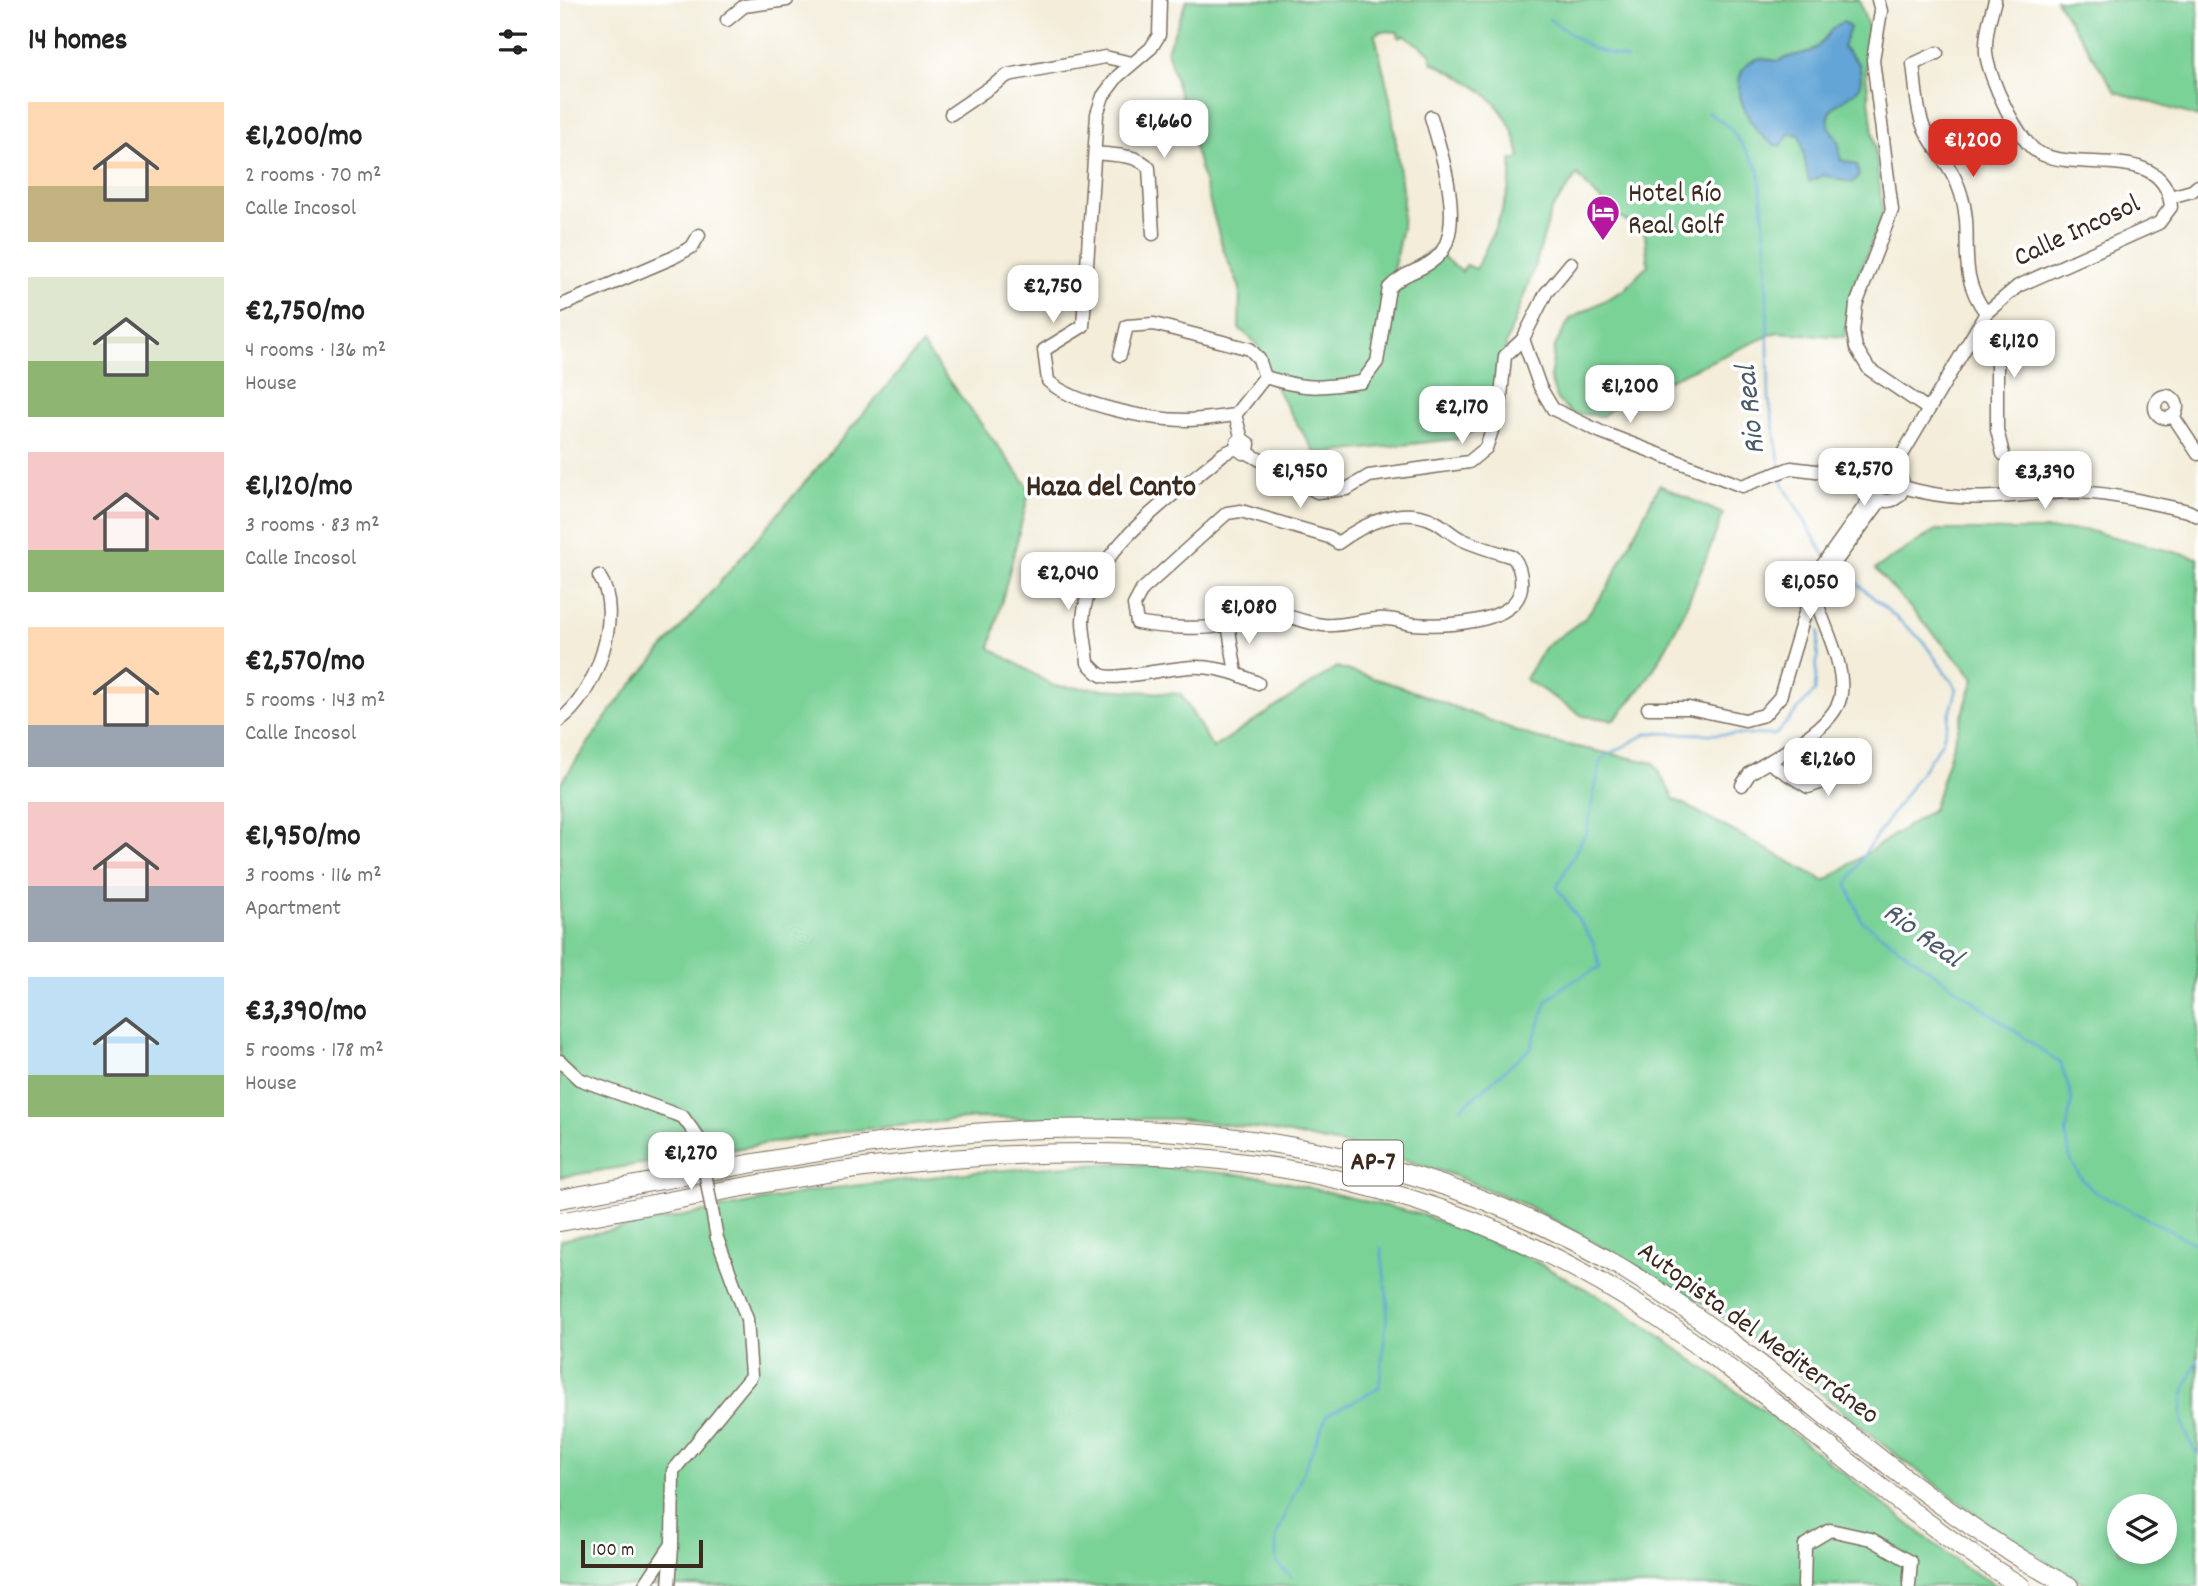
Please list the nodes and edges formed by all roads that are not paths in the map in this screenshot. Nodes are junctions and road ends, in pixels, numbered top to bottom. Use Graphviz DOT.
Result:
graph roads {
  1 [pos="788,0"];
  2 [pos="1160,0"];
  3 [pos="1878,0"];
  4 [pos="1995,0"];
  5 [pos="727,20"];
  6 [pos="1937,53"];
  7 [pos="1132,63"];
  8 [pos="951,114"];
  9 [pos="1432,117"];
  10 [pos="1095,153"];
  11 [pos="2198,186"];
  12 [pos="2170,197"];
  13 [pos="1153,234"];
  14 [pos="699,235"];
  15 [pos="1571,263"];
  16 [pos="560,306"];
  17 [pos="1986,313"];
  18 [pos="1976,328"];
  19 [pos="1523,339"];
  20 [pos="1120,355"];
  21 [pos="1265,377"];
  22 [pos="1928,409"];
  23 [pos="1235,415"];
  24 [pos="2173,416"];
  25 [pos="1241,446"];
  26 [pos="2003,454"];
  27 [pos="2198,454"];
  28 [pos="1893,470"];
  29 [pos="1903,487"];
  30 [pos="1875,492"];
  31 [pos="2198,516"];
  32 [pos="599,576"];
  33 [pos="1818,579"];
  34 [pos="1812,603"];
  35 [pos="1228,624"];
  36 [pos="1236,674"];
  37 [pos="1258,684"];
  38 [pos="1648,708"];
  39 [pos="560,720"];
  40 [pos="1788,749"];
  41 [pos="1768,762"];
  42 [pos="1742,785"];
  43 [pos="560,1061"];
  44 [pos="896,1141"];
  45 [pos="949,1159"];
  46 [pos="560,1187"];
  47 [pos="560,1199"];
  48 [pos="560,1222"];
  49 [pos="560,1234"];
  50 [pos="672,1544"];
  51 [pos="644,1586"];
  52 [pos="669,1586"];
  53 [pos="1804,1586"];
  54 [pos="1909,1586"];
  55 [pos="2021,1586"];
  56 [pos="2069,1586"];
  1 -- 5 [label="street"];
  2 -- 7 [label="street"];
  3 -- 22 [label="street"];
  4 -- 12 [label="street, Calle Incosol"];
  6 -- 17 [label="street"];
  7 -- 8 [label="street"];
  7 -- 10 [label="street"];
  9 -- 21 [label="street"];
  10 -- 13 [label="street"];
  10 -- 23 [label="street"];
  11 -- 12 [label="street"];
  12 -- 17 [label="street, Calle Incosol"];
  14 -- 16 [label="street"];
  15 -- 19 [label="street"];
  17 -- 18 [label="street, Calle Incosol"];
  18 -- 22 [label="street, Calle Incosol"];
  18 -- 26 [label="street"];
  19 -- 25 [label="street"];
  19 -- 30 [label="street"];
  20 -- 21 [label="street"];
  21 -- 23 [label="street"];
  22 -- 28 [label="street, Calle Incosol"];
  23 -- 25 [label="street"];
  24 -- 27 [label="street"];
  25 -- 36 [label="street"];
  28 -- 29 [label="street"];
  28 -- 30 [label="street"];
  29 -- 30 [label="street"];
  29 -- 31 [label="street"];
  30 -- 33 [label="street"];
  32 -- 39 [label="street"];
  33 -- 34 [label="street"];
  33 -- 34 [label="street"];
  34 -- 38 [label="street"];
  34 -- 40 [label="street"];
  35 -- 35 [label="street"];
  35 -- 36 [label="street"];
  36 -- 37 [label="street"];
  40 -- 41 [label="street"];
  40 -- 41 [label="street"];
  41 -- 42 [label="street"];
  43 -- 50 [label="street, bridge"];
  44 -- 46 [label="highway"];
  44 -- 47 [label="highway, Autopista del Mediterráneo / AP-7"];
  44 -- 56 [label="highway, Autopista del Mediterráneo / AP-7"];
  45 -- 48 [label="highway, Autopista del Mediterráneo / AP-7"];
  45 -- 49 [label="highway"];
  45 -- 55 [label="highway, Autopista del Mediterráneo / AP-7"];
  50 -- 51 [label="street"];
  50 -- 52 [label="street"];
  53 -- 54 [label="street"];
}
